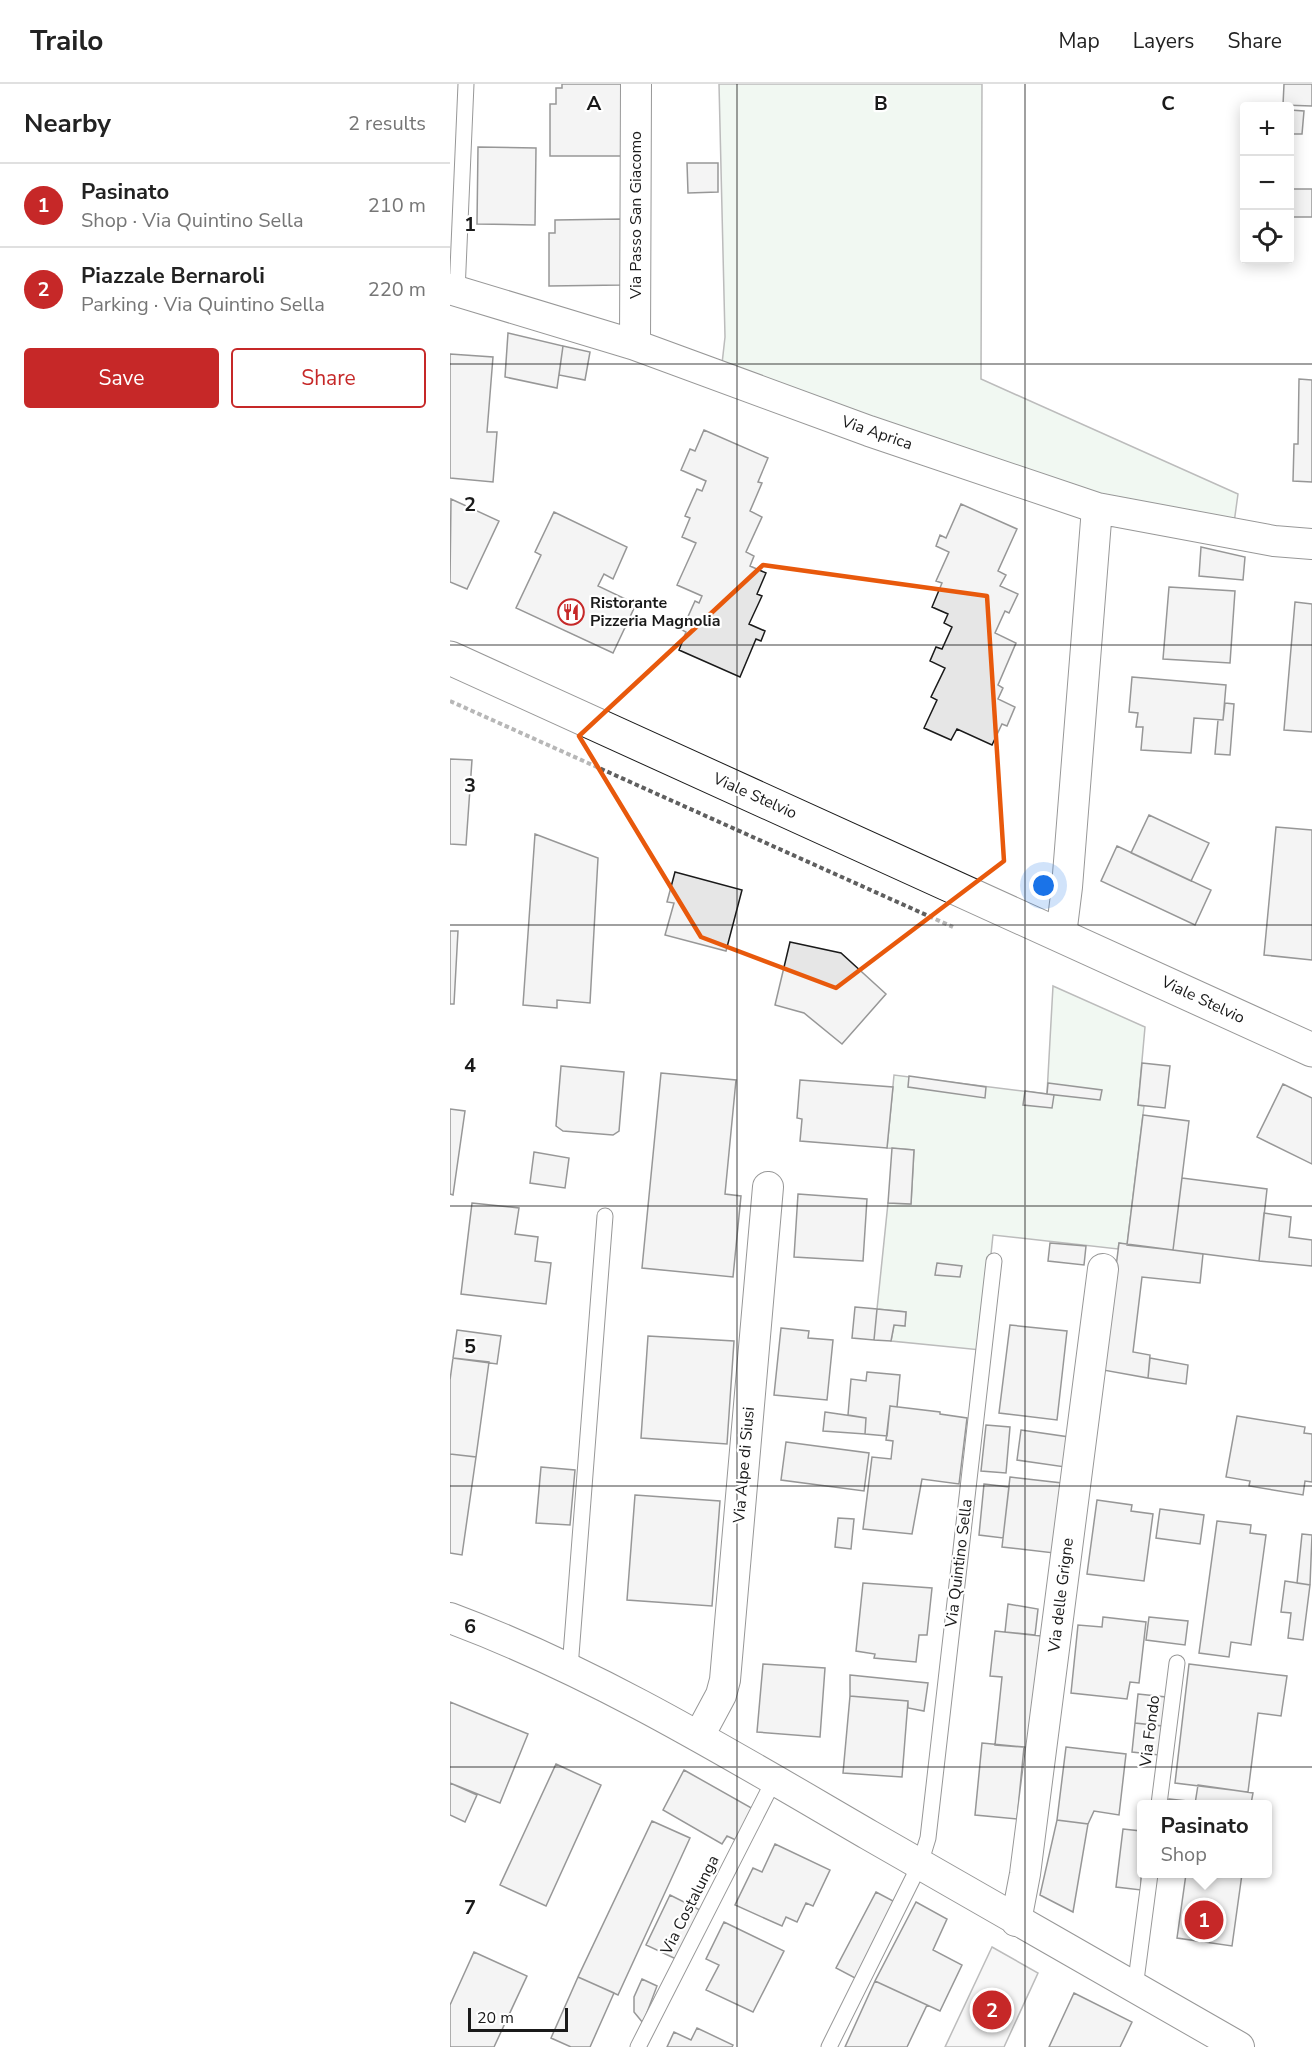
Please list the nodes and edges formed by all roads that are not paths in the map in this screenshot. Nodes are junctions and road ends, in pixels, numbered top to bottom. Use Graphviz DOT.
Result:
graph roads {
  1 [pos="466,84"];
  2 [pos="636,84"];
  3 [pos="454,290"];
  4 [pos="635,345"];
  5 [pos="1097,508"];
  6 [pos="1312,544"];
  7 [pos="450,658"];
  8 [pos="1061,934"];
  9 [pos="1312,1050"];
  10 [pos="768,1187"];
  11 [pos="605,1216"];
  12 [pos="994,1261"];
  13 [pos="1103,1269"];
  14 [pos="450,1618"];
  15 [pos="1177,1663"];
  16 [pos="570,1668"];
  17 [pos="699,1736"];
  18 [pos="774,1779"];
  19 [pos="1160,1800"];
  20 [pos="920,1864"];
  21 [pos="1149,1878"];
  22 [pos="1016,1921"];
  23 [pos="1135,1988"];
  24 [pos="1194,2036"];
  25 [pos="638,2047"];
  26 [pos="829,2047"];
  27 [pos="1239,2047"];
  1 -- 3 [label="lane"];
  2 -- 4 [label="street, Via Passo San Giacomo"];
  3 -- 4 [label="street, Via Aprica"];
  4 -- 5 [label="street, Via Aprica"];
  5 -- 6 [label="street, Via Aprica"];
  5 -- 8 [label="street"];
  7 -- 8 [label="street, Viale Stelvio"];
  8 -- 9 [label="street, Viale Stelvio"];
  10 -- 17 [label="street, Via Alpe di Siusi"];
  11 -- 16 [label="lane"];
  12 -- 20 [label="lane, Via Quintino Sella"];
  13 -- 22 [label="street, Via delle Grigne"];
  14 -- 16 [label="street"];
  15 -- 19 [label="lane, Via Fondo"];
  16 -- 17 [label="street"];
  17 -- 18 [label="street"];
  18 -- 20 [label="street"];
  18 -- 25 [label="lane, Via Costalunga"];
  20 -- 22 [label="street"];
  20 -- 26 [label="lane, Via Quintino Sella"];
  21 -- 23 [label="lane"];
  22 -- 23 [label="street"];
  23 -- 24 [label="street"];
  24 -- 27 [label="street"];
}
